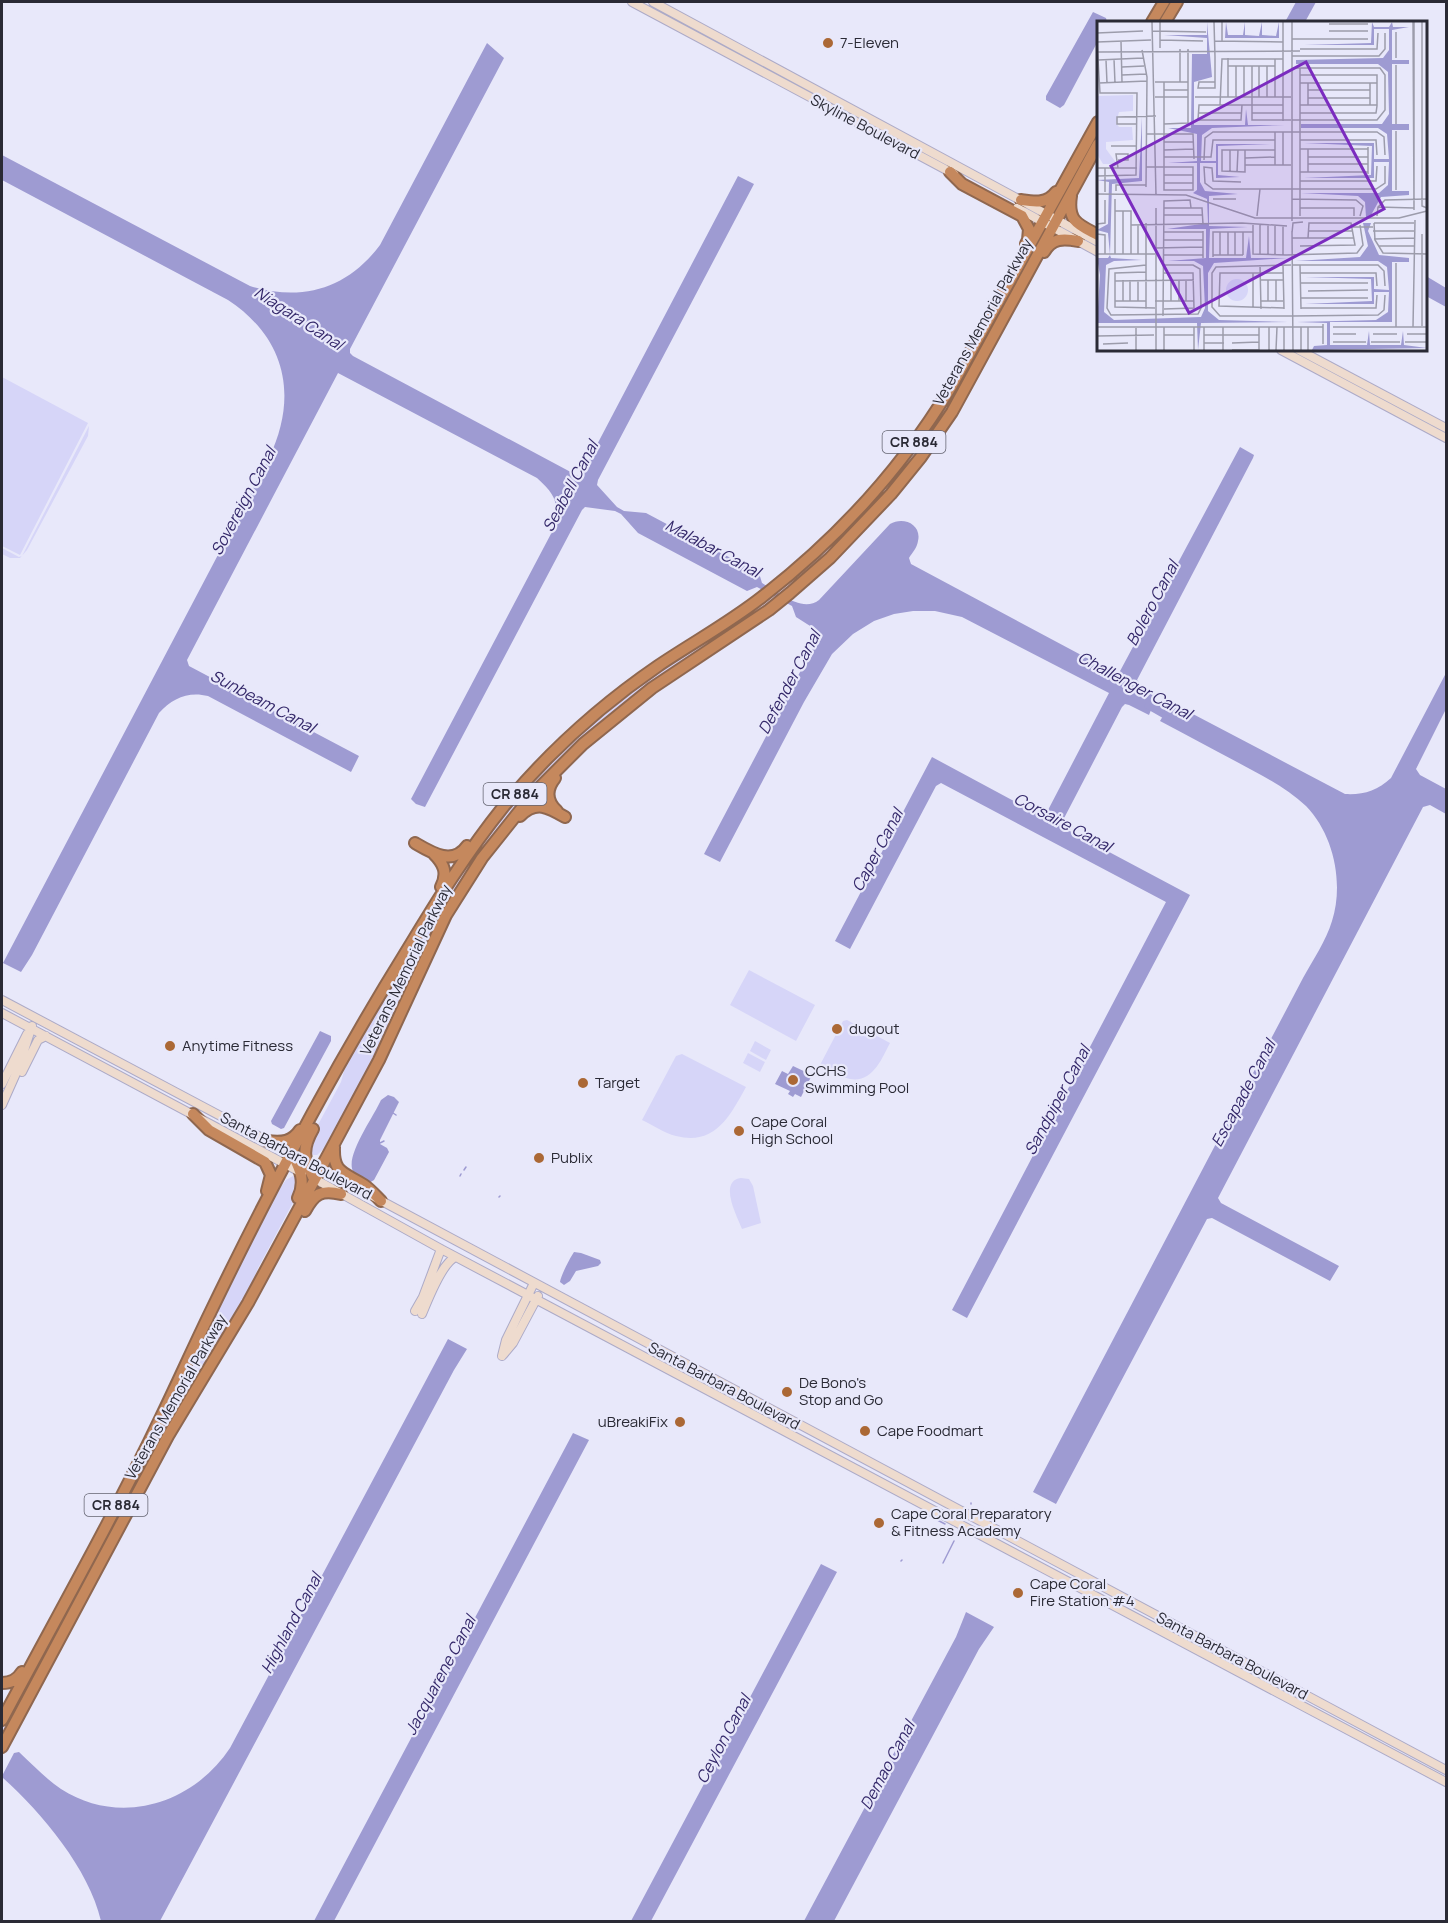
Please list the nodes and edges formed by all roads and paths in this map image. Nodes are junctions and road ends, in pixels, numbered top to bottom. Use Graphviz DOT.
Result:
graph roads {
  1 [pos="632,2"];
  2 [pos="653,2"];
  3 [pos="1164,2"];
  4 [pos="1176,2"];
  5 [pos="1153,21"];
  6 [pos="1166,21"];
  7 [pos="1097,118"];
  8 [pos="1097,124"];
  9 [pos="1097,146"];
  10 [pos="950,172"];
  11 [pos="1072,192"];
  12 [pos="1021,200"];
  13 [pos="1050,220"];
  14 [pos="1097,234"];
  15 [pos="1078,241"];
  16 [pos="1097,242"];
  17 [pos="1097,251"];
  18 [pos="1013,275"];
  19 [pos="990,346"];
  20 [pos="1283,351"];
  21 [pos="1301,351"];
  22 [pos="1446,428"];
  23 [pos="1446,438"];
  24 [pos="652,688"];
  25 [pos="526,781"];
  26 [pos="415,843"];
  27 [pos="434,854"];
  28 [pos="446,915"];
  29 [pos="2,1000"];
  30 [pos="2,1013"];
  31 [pos="35,1018"];
  32 [pos="362,1022"];
  33 [pos="31,1028"];
  34 [pos="45,1036"];
  35 [pos="350,1044"];
  36 [pos="344,1056"];
  37 [pos="2,1084"];
  38 [pos="8,1093"];
  39 [pos="2,1105"];
  40 [pos="193,1114"];
  41 [pos="267,1141"];
  42 [pos="335,1142"];
  43 [pos="292,1154"];
  44 [pos="306,1161"];
  45 [pos="286,1165"];
  46 [pos="320,1169"];
  47 [pos="300,1172"];
  48 [pos="314,1179"];
  49 [pos="341,1194"];
  50 [pos="381,1201"];
  51 [pos="392,1221"];
  52 [pos="459,1244"];
  53 [pos="441,1249"];
  54 [pos="456,1257"];
  55 [pos="534,1283"];
  56 [pos="223,1287"];
  57 [pos="542,1288"];
  58 [pos="254,1292"];
  59 [pos="528,1294"];
  60 [pos="537,1299"];
  61 [pos="71,1590"];
  62 [pos="1171,1635"];
  63 [pos="1244,1662"];
  64 [pos="2,1683"];
  65 [pos="2,1720"];
  66 [pos="1368,1740"];
  67 [pos="2,1748"];
  68 [pos="1444,1769"];
  69 [pos="1446,1782"];
  1 -- 10 [label="main road, Skyline Boulevard"];
  2 -- 12 [label="main road, Skyline Boulevard"];
  3 -- 5 [label="highway"];
  4 -- 6 [label="highway"];
  7 -- 12 [label="highway"];
  8 -- 13 [label="highway, Veterans Memorial Parkway / CR 884"];
  9 -- 11 [label="highway, Veterans Memorial Parkway / CR 884"];
  10 -- 13 [label="main road, Skyline Boulevard"];
  10 -- 18 [label="highway"];
  11 -- 13 [label="highway, Veterans Memorial Parkway / CR 884"];
  11 -- 14 [label="highway"];
  12 -- 13 [label="main road, Skyline Boulevard"];
  13 -- 15 [label="main road, Skyline Boulevard"];
  13 -- 16 [label="main road, Skyline Boulevard"];
  13 -- 18 [label="highway, Veterans Memorial Parkway / CR 884"];
  13 -- 19 [label="highway, Veterans Memorial Parkway / CR 884"];
  15 -- 17 [label="main road, Skyline Boulevard"];
  15 -- 19 [label="highway"];
  18 -- 25 [label="highway, Veterans Memorial Parkway / CR 884"];
  19 -- 24 [label="highway, Veterans Memorial Parkway / CR 884"];
  20 -- 23 [label="main road"];
  21 -- 22 [label="main road"];
  24 -- 28 [label="highway, Veterans Memorial Parkway / CR 884"];
  24 -- 28 [label="highway"];
  25 -- 27 [label="highway"];
  25 -- 32 [label="highway, Veterans Memorial Parkway / CR 884"];
  26 -- 27 [label="highway"];
  27 -- 32 [label="highway"];
  28 -- 42 [label="highway, Veterans Memorial Parkway / CR 884"];
  29 -- 31 [label="main road, Santa Barbara Boulevard"];
  30 -- 33 [label="main road, Santa Barbara Boulevard"];
  31 -- 33 [label="main road"];
  31 -- 41 [label="main road, Santa Barbara Boulevard"];
  32 -- 35 [label="highway, Veterans Memorial Parkway / CR 884"];
  33 -- 34 [label="main road, Santa Barbara Boulevard"];
  33 -- 37 [label="main road"];
  33 -- 38 [label="main road"];
  34 -- 38 [label="main road"];
  34 -- 40 [label="main road, Santa Barbara Boulevard"];
  35 -- 36 [label="highway, Veterans Memorial Parkway / CR 884"];
  35 -- 41 [label="highway"];
  36 -- 43 [label="highway, Veterans Memorial Parkway / CR 884"];
  36 -- 44 [label="highway"];
  38 -- 39 [label="main road"];
  40 -- 45 [label="main road, Santa Barbara Boulevard"];
  40 -- 56 [label="highway"];
  41 -- 43 [label="main road, Santa Barbara Boulevard"];
  42 -- 46 [label="highway, Veterans Memorial Parkway / CR 884"];
  42 -- 50 [label="highway"];
  43 -- 44 [label="main road, Santa Barbara Boulevard"];
  43 -- 45 [label="highway, Veterans Memorial Parkway / CR 884"];
  43 -- 47 [label="highway"];
  44 -- 46 [label="main road, Santa Barbara Boulevard"];
  44 -- 48 [label="highway"];
  45 -- 47 [label="main road, Santa Barbara Boulevard"];
  45 -- 56 [label="highway, Veterans Memorial Parkway / CR 884"];
  46 -- 48 [label="highway, Veterans Memorial Parkway / CR 884"];
  46 -- 50 [label="main road, Santa Barbara Boulevard"];
  47 -- 48 [label="main road, Santa Barbara Boulevard"];
  47 -- 58 [label="highway"];
  48 -- 49 [label="main road, Santa Barbara Boulevard"];
  48 -- 58 [label="highway, Veterans Memorial Parkway / CR 884"];
  49 -- 51 [label="main road, Santa Barbara Boulevard"];
  49 -- 58 [label="highway"];
  50 -- 52 [label="main road, Santa Barbara Boulevard"];
  51 -- 52 [label="main road"];
  51 -- 53 [label="main road, Santa Barbara Boulevard"];
  52 -- 55 [label="main road, Santa Barbara Boulevard"];
  53 -- 54 [label="main road, Santa Barbara Boulevard"];
  53 -- 54 [label="main road"];
  54 -- 59 [label="main road, Santa Barbara Boulevard"];
  55 -- 57 [label="main road, Santa Barbara Boulevard"];
  55 -- 59 [label="main road"];
  56 -- 61 [label="highway, Veterans Memorial Parkway / CR 884"];
  57 -- 60 [label="main road"];
  57 -- 63 [label="main road, Santa Barbara Boulevard"];
  58 -- 67 [label="highway, Veterans Memorial Parkway / CR 884"];
  59 -- 60 [label="main road, Santa Barbara Boulevard"];
  59 -- 60 [label="main road"];
  60 -- 62 [label="main road, Santa Barbara Boulevard"];
  61 -- 64 [label="highway"];
  61 -- 65 [label="highway, Veterans Memorial Parkway / CR 884"];
  62 -- 63 [label="main road"];
  62 -- 66 [label="main road, Santa Barbara Boulevard"];
  63 -- 68 [label="main road, Santa Barbara Boulevard"];
  66 -- 68 [label="main road"];
  66 -- 69 [label="main road, Santa Barbara Boulevard"];
}
